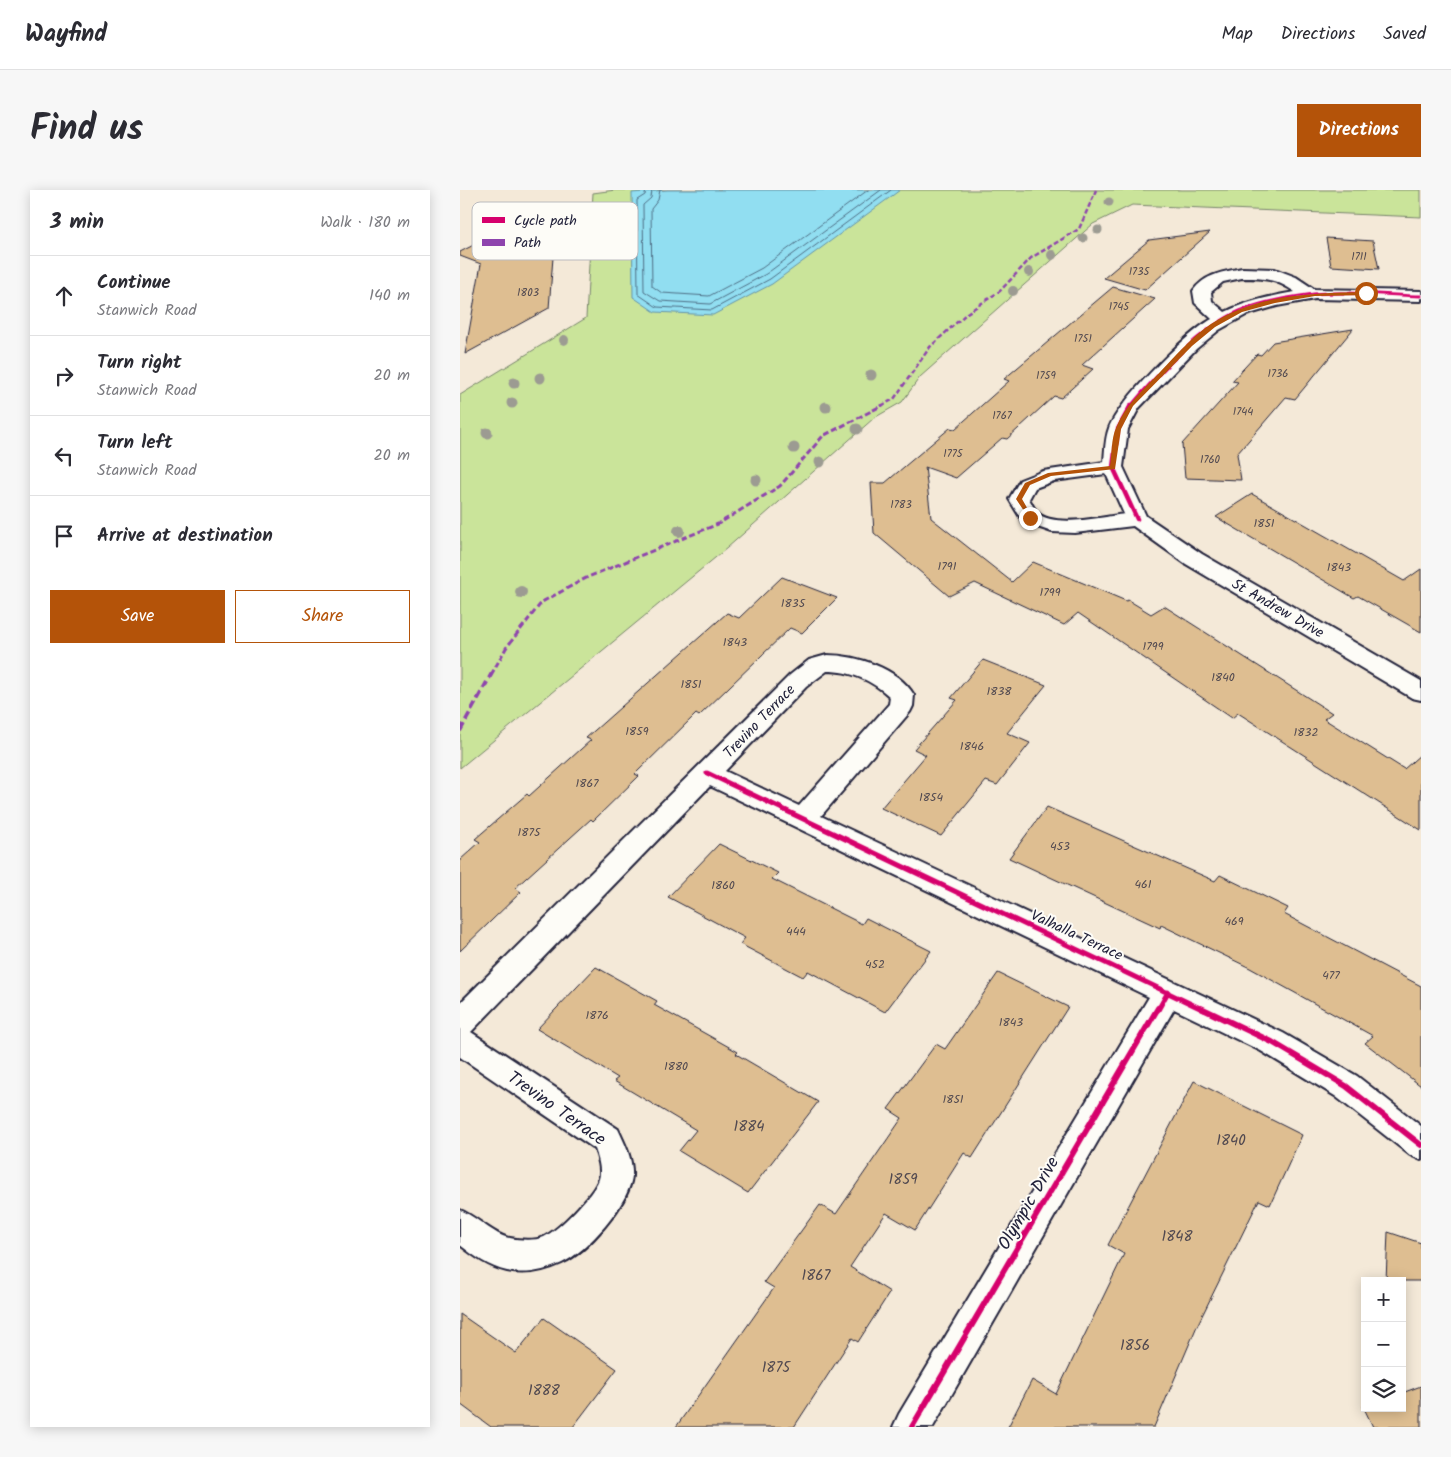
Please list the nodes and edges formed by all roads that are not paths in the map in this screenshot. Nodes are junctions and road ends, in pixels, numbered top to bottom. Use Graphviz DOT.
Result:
graph roads {
  1 [pos="1311,295"];
  2 [pos="1421,296"];
  3 [pos="1223,320"];
  4 [pos="1113,467"];
  5 [pos="1137,519"];
  6 [pos="1421,692"];
  7 [pos="707,773"];
  8 [pos="804,818"];
  9 [pos="1168,992"];
  10 [pos="460,1023"];
  11 [pos="460,1042"];
  12 [pos="1421,1145"];
  13 [pos="460,1226"];
  14 [pos="912,1427"];
  1 -- 2 [label="street"];
  1 -- 3 [label="street"];
  1 -- 3 [label="street"];
  3 -- 4 [label="street"];
  4 -- 5 [label="street"];
  4 -- 5 [label="street"];
  5 -- 6 [label="street, St Andrew Drive"];
  7 -- 8 [label="street, Valhalla Terrace"];
  7 -- 8 [label="street, Trevino Terrace"];
  7 -- 10 [label="street, Trevino Terrace"];
  8 -- 9 [label="street, Valhalla Terrace"];
  9 -- 12 [label="street, Valhalla Terrace"];
  9 -- 14 [label="street, Olympic Drive"];
  11 -- 13 [label="street, Trevino Terrace"];
}
